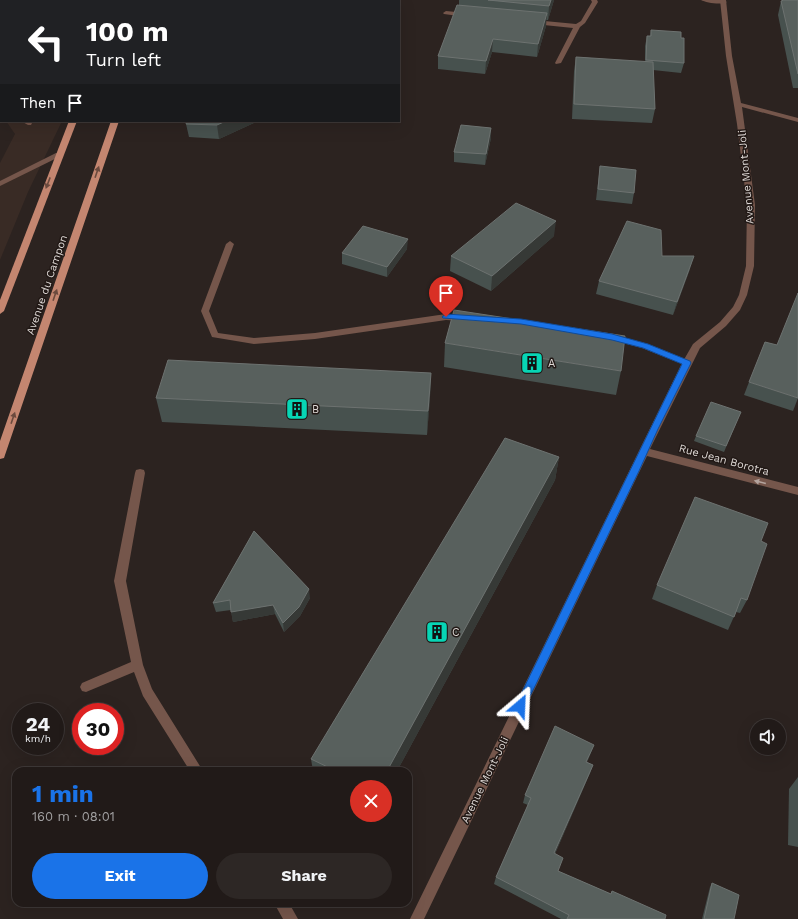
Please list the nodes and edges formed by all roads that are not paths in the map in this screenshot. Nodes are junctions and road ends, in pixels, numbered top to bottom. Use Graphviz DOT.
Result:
graph roads {
  1 [pos="594,0"];
  2 [pos="704,0"];
  3 [pos="723,1"];
  4 [pos="446,13"];
  5 [pos="477,16"];
  6 [pos="523,21"];
  7 [pos="577,26"];
  8 [pos="558,63"];
  9 [pos="738,104"];
  10 [pos="798,120"];
  11 [pos="73,122"];
  12 [pos="115,122"];
  13 [pos="59,155"];
  14 [pos="0,184"];
  15 [pos="230,244"];
  16 [pos="0,311"];
  17 [pos="476,318"];
  18 [pos="605,336"];
  19 [pos="687,363"];
  20 [pos="644,451"];
  21 [pos="0,455"];
  22 [pos="140,473"];
  23 [pos="798,492"];
  24 [pos="137,665"];
  25 [pos="86,687"];
  26 [pos="194,767"];
  27 [pos="284,907"];
  28 [pos="291,919"];
  29 [pos="417,919"];
  1 -- 7 [label="street"];
  2 -- 3 [label="street"];
  3 -- 9 [label="street, Avenue Mont-Joli"];
  4 -- 5 [label="street"];
  6 -- 7 [label="street"];
  7 -- 8 [label="street"];
  9 -- 10 [label="street"];
  9 -- 19 [label="street, Avenue Mont-Joli"];
  11 -- 13 [label="main road"];
  21 -- 12 [label="main road, Avenue du Campon, one-way"];
  13 -- 14 [label="street"];
  13 -- 16 [label="main road, one-way"];
  15 -- 17 [label="street"];
  18 -- 19 [label="street"];
  19 -- 20 [label="street, Avenue Mont-Joli"];
  23 -- 20 [label="street, Rue Jean Borotra, one-way"];
  20 -- 29 [label="street, Avenue Mont-Joli"];
  22 -- 24 [label="street"];
  24 -- 25 [label="street"];
  24 -- 26 [label="street"];
  27 -- 28 [label="street"];
}
